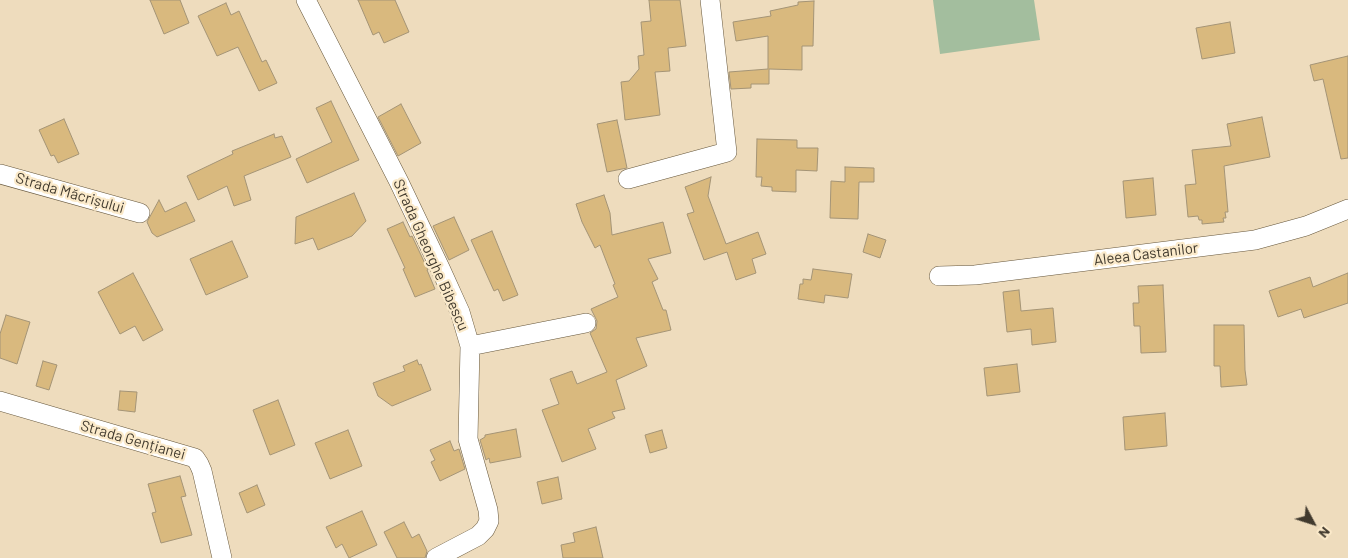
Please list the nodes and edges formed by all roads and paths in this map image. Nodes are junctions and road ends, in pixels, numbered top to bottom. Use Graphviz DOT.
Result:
graph roads {
  1 [pos="306,0"];
  2 [pos="710,0"];
  3 [pos="0,174"];
  4 [pos="628,179"];
  5 [pos="1348,209"];
  6 [pos="140,213"];
  7 [pos="939,276"];
  8 [pos="586,323"];
  9 [pos="470,346"];
  10 [pos="0,401"];
  11 [pos="222,558"];
  12 [pos="436,558"];
  1 -- 9 [label="street, Strada Gheorghe Bibescu"];
  2 -- 4 [label="street"];
  3 -- 6 [label="street, Strada Măcrișului"];
  5 -- 7 [label="street, Aleea Castanilor"];
  8 -- 9 [label="street"];
  9 -- 12 [label="street, Strada Gheorghe Bibescu"];
  10 -- 11 [label="street, Strada Gențianei"];
}
